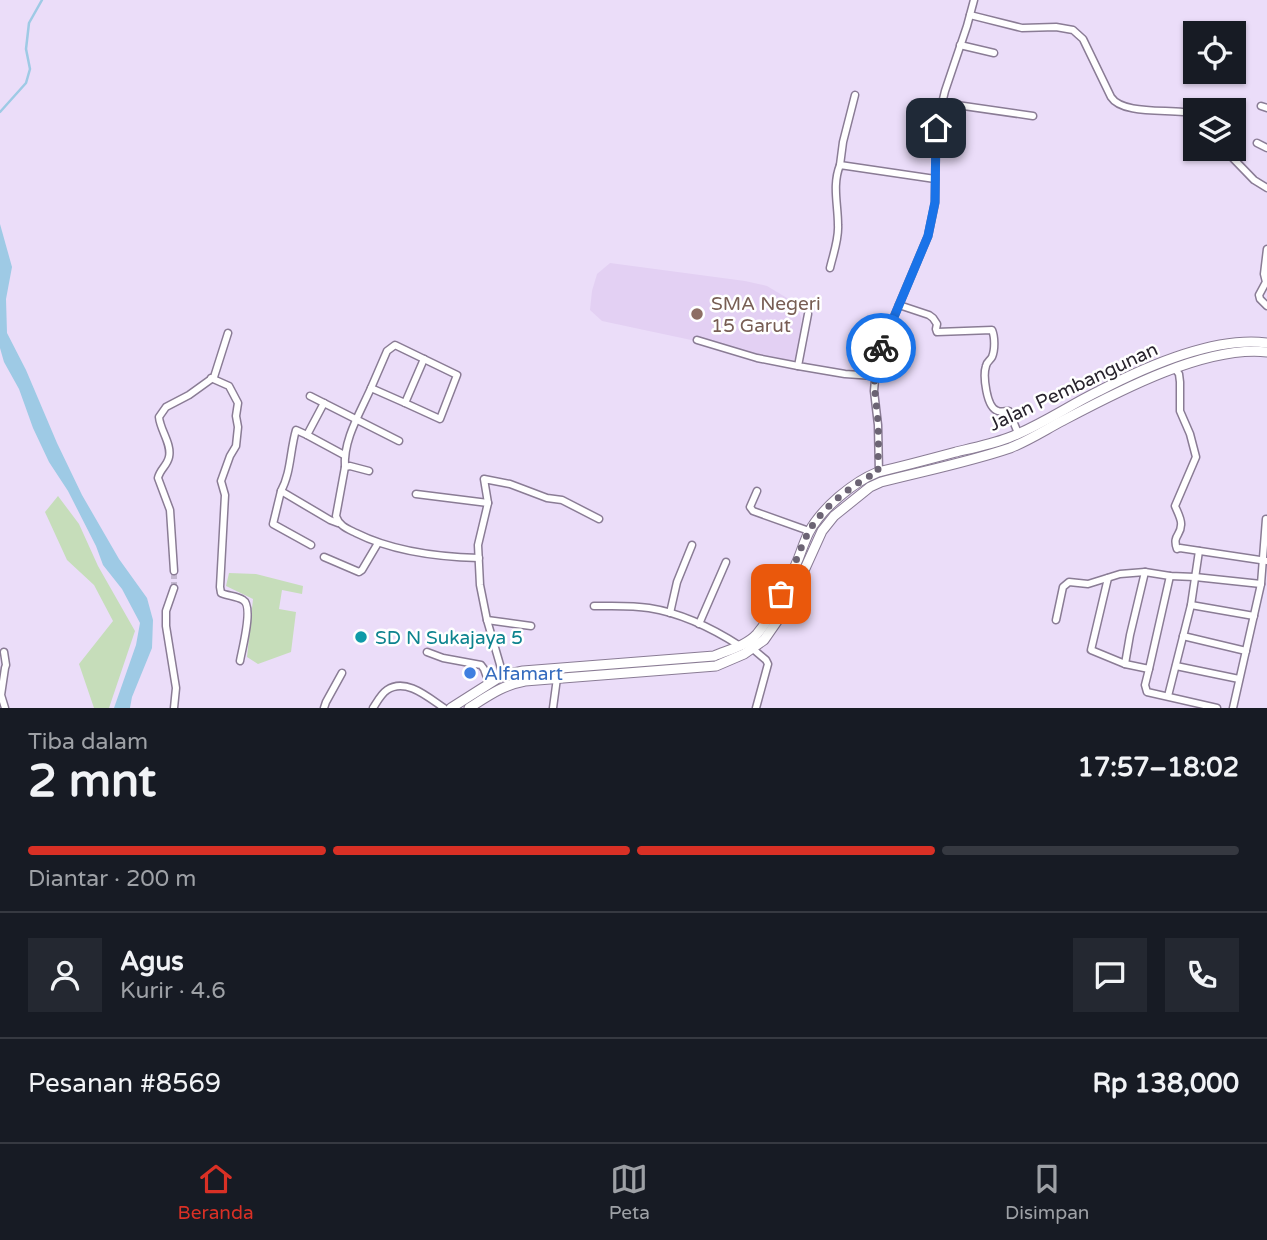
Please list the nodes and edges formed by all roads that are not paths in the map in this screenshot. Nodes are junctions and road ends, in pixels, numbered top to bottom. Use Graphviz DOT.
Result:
graph roads {
  1 [pos="974,0"];
  2 [pos="970,15"];
  3 [pos="960,45"];
  4 [pos="994,53"];
  5 [pos="855,95"];
  6 [pos="943,103"];
  7 [pos="1183,113"];
  8 [pos="1033,116"];
  9 [pos="1257,143"];
  10 [pos="1267,148"];
  11 [pos="1236,161"];
  12 [pos="840,165"];
  13 [pos="935,179"];
  14 [pos="1267,188"];
  15 [pos="1267,249"];
  16 [pos="830,268"];
  17 [pos="1267,282"];
  18 [pos="899,305"];
  19 [pos="1267,306"];
  20 [pos="808,314"];
  21 [pos="228,333"];
  22 [pos="697,340"];
  23 [pos="1267,343"];
  24 [pos="1267,352"];
  25 [pos="1192,358"];
  26 [pos="424,359"];
  27 [pos="798,366"];
  28 [pos="1175,369"];
  29 [pos="874,376"];
  30 [pos="211,379"];
  31 [pos="371,388"];
  32 [pos="310,396"];
  33 [pos="1088,402"];
  34 [pos="324,403"];
  35 [pos="405,403"];
  36 [pos="357,420"];
  37 [pos="1018,433"];
  38 [pos="307,435"];
  39 [pos="399,441"];
  40 [pos="344,454"];
  41 [pos="345,467"];
  42 [pos="369,471"];
  43 [pos="880,477"];
  44 [pos="281,491"];
  45 [pos="757,491"];
  46 [pos="416,494"];
  47 [pos="488,503"];
  48 [pos="599,519"];
  49 [pos="1266,519"];
  50 [pos="339,523"];
  51 [pos="809,531"];
  52 [pos="378,543"];
  53 [pos="311,545"];
  54 [pos="692,545"];
  55 [pos="1199,551"];
  56 [pos="324,558"];
  57 [pos="479,558"];
  58 [pos="1265,561"];
  59 [pos="726,562"];
  60 [pos="174,572"];
  61 [pos="1145,572"];
  62 [pos="1170,576"];
  63 [pos="1195,577"];
  64 [pos="1108,578"];
  65 [pos="1261,584"];
  66 [pos="174,588"];
  67 [pos="1191,605"];
  68 [pos="594,606"];
  69 [pos="670,612"];
  70 [pos="1254,616"];
  71 [pos="487,620"];
  72 [pos="1056,620"];
  73 [pos="699,624"];
  74 [pos="531,626"];
  75 [pos="1183,636"];
  76 [pos="740,646"];
  77 [pos="753,649"];
  78 [pos="1246,651"];
  79 [pos="4,652"];
  80 [pos="427,652"];
  81 [pos="240,661"];
  82 [pos="1125,664"];
  83 [pos="1177,666"];
  84 [pos="1149,669"];
  85 [pos="578,672"];
  86 [pos="342,673"];
  87 [pos="503,675"];
  88 [pos="557,678"];
  89 [pos="1239,679"];
  90 [pos="489,683"];
  91 [pos="1168,696"];
  92 [pos="1234,707"];
  93 [pos="5,708"];
  94 [pos="174,708"];
  95 [pos="324,708"];
  96 [pos="373,708"];
  97 [pos="444,708"];
  98 [pos="451,708"];
  99 [pos="469,708"];
  100 [pos="553,708"];
  101 [pos="756,708"];
  102 [pos="1217,708"];
  1 -- 2 [label="street"];
  2 -- 3 [label="street"];
  2 -- 7 [label="street"];
  3 -- 4 [label="street"];
  3 -- 6 [label="street"];
  5 -- 12 [label="street"];
  6 -- 8 [label="street"];
  6 -- 13 [label="street"];
  9 -- 10 [label="street"];
  11 -- 14 [label="street"];
  12 -- 13 [label="street"];
  12 -- 16 [label="street"];
  13 -- 18 [label="street"];
  15 -- 17 [label="street"];
  17 -- 19 [label="street"];
  18 -- 29 [label="street"];
  18 -- 37 [label="street"];
  20 -- 27 [label="street"];
  21 -- 30 [label="street"];
  22 -- 27 [label="street"];
  23 -- 25 [label="main road, Jalan Pembangunan"];
  24 -- 25 [label="main road, Jalan Pembangunan"];
  25 -- 28 [label="main road, Jalan Pembangunan"];
  25 -- 33 [label="main road, Jalan Pembangunan"];
  26 -- 31 [label="street"];
  26 -- 35 [label="street"];
  26 -- 35 [label="street"];
  27 -- 29 [label="street"];
  28 -- 33 [label="main road, Jalan Pembangunan"];
  28 -- 55 [label="street"];
  29 -- 43 [label="street"];
  30 -- 60 [label="street"];
  30 -- 81 [label="street"];
  31 -- 35 [label="street"];
  31 -- 36 [label="street"];
  32 -- 34 [label="street"];
  33 -- 37 [label="main road, Jalan Pembangunan"];
  33 -- 43 [label="main road, Jalan Pembangunan"];
  34 -- 36 [label="street"];
  34 -- 38 [label="street"];
  36 -- 39 [label="street"];
  36 -- 40 [label="street"];
  37 -- 43 [label="main road, Jalan Pembangunan"];
  38 -- 40 [label="street"];
  38 -- 44 [label="street"];
  40 -- 41 [label="street"];
  41 -- 42 [label="street"];
  41 -- 50 [label="street"];
  43 -- 51 [label="main road, Jalan Pembangunan"];
  43 -- 77 [label="main road, Jalan Pembangunan"];
  44 -- 50 [label="street"];
  44 -- 53 [label="street"];
  45 -- 51 [label="street"];
  46 -- 47 [label="street"];
  47 -- 48 [label="street"];
  47 -- 57 [label="street"];
  49 -- 58 [label="street"];
  50 -- 52 [label="street"];
  51 -- 76 [label="main road, Jalan Pembangunan"];
  52 -- 56 [label="street"];
  52 -- 57 [label="street"];
  54 -- 69 [label="street"];
  55 -- 58 [label="street"];
  55 -- 63 [label="street"];
  57 -- 71 [label="street"];
  58 -- 65 [label="street"];
  59 -- 73 [label="street"];
  61 -- 62 [label="street"];
  61 -- 64 [label="street"];
  61 -- 82 [label="street"];
  62 -- 63 [label="street"];
  62 -- 84 [label="street"];
  63 -- 65 [label="street"];
  63 -- 67 [label="street"];
  64 -- 72 [label="street"];
  64 -- 82 [label="street"];
  65 -- 70 [label="street"];
  66 -- 94 [label="street"];
  67 -- 70 [label="street"];
  67 -- 75 [label="street"];
  68 -- 69 [label="street"];
  69 -- 73 [label="street"];
  70 -- 78 [label="street"];
  71 -- 74 [label="street"];
  71 -- 87 [label="street"];
  73 -- 76 [label="street"];
  75 -- 78 [label="street"];
  75 -- 83 [label="street"];
  76 -- 85 [label="main road, Jalan Pembangunan"];
  77 -- 85 [label="main road, Jalan Pembangunan"];
  77 -- 101 [label="street"];
  78 -- 89 [label="street"];
  79 -- 93 [label="street"];
  80 -- 90 [label="street"];
  82 -- 84 [label="street"];
  83 -- 89 [label="street"];
  83 -- 91 [label="street"];
  84 -- 91 [label="street"];
  85 -- 87 [label="main road, Jalan Pembangunan"];
  85 -- 88 [label="main road, Jalan Pembangunan"];
  86 -- 95 [label="street"];
  87 -- 90 [label="main road, Jalan Pembangunan"];
  88 -- 99 [label="main road, Jalan Pembangunan"];
  88 -- 100 [label="street"];
  89 -- 92 [label="street"];
  90 -- 98 [label="main road, Jalan Pembangunan"];
  91 -- 102 [label="street"];
  96 -- 97 [label="street"];
}
